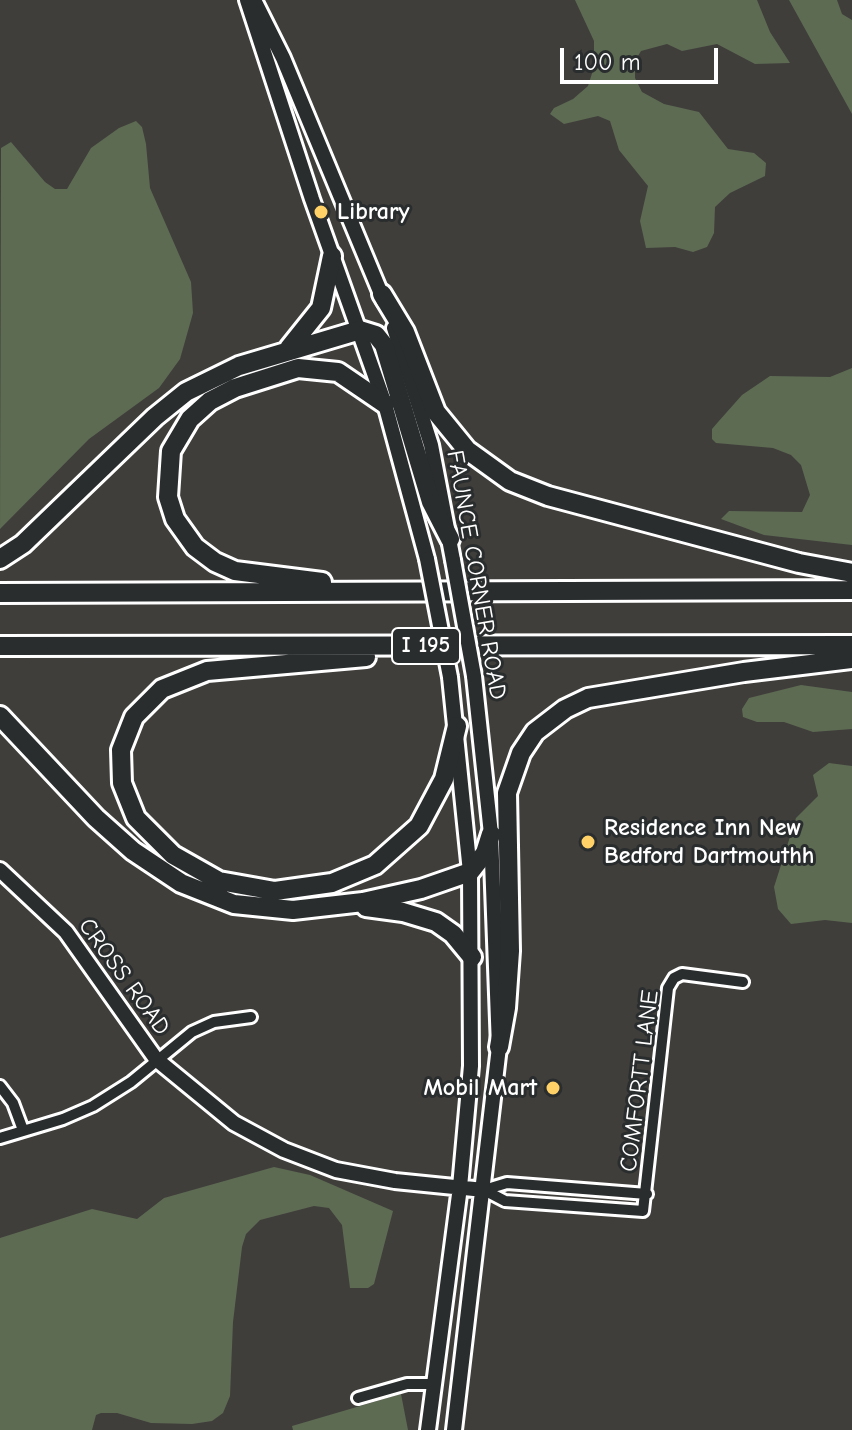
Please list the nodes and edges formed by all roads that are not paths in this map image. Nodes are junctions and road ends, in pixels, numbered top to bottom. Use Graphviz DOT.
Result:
graph roads {
  1 [pos="247,0"];
  2 [pos="254,0"];
  3 [pos="306,114"];
  4 [pos="288,125"];
  5 [pos="332,256"];
  6 [pos="382,294"];
  7 [pos="360,330"];
  8 [pos="287,349"];
  9 [pos="385,404"];
  10 [pos="450,539"];
  11 [pos="0,559"];
  12 [pos="852,573"];
  13 [pos="852,590"];
  14 [pos="396,591"];
  15 [pos="0,593"];
  16 [pos="852,645"];
  17 [pos="0,646"];
  18 [pos="427,646"];
  19 [pos="852,659"];
  20 [pos="0,716"];
  21 [pos="457,726"];
  22 [pos="491,834"];
  23 [pos="470,872"];
  24 [pos="2,874"];
  25 [pos="343,905"];
  26 [pos="472,957"];
  27 [pos="743,982"];
  28 [pos="251,1017"];
  29 [pos="499,1047"];
  30 [pos="156,1059"];
  31 [pos="0,1086"];
  32 [pos="23,1130"];
  33 [pos="0,1138"];
  34 [pos="460,1187"];
  35 [pos="484,1190"];
  36 [pos="647,1194"];
  37 [pos="435,1384"];
  38 [pos="358,1398"];
  39 [pos="428,1430"];
  40 [pos="454,1430"];
  1 -- 4 [label="main road, FAUNCE CORNER ROAD"];
  2 -- 3 [label="main road, FAUNCE CORNER ROAD"];
  3 -- 4 [label="main road"];
  3 -- 6 [label="main road, FAUNCE CORNER ROAD"];
  4 -- 5 [label="main road, FAUNCE CORNER ROAD"];
  5 -- 7 [label="main road, FAUNCE CORNER ROAD"];
  5 -- 8 [label="highway"];
  6 -- 10 [label="main road, FAUNCE CORNER ROAD"];
  6 -- 12 [label="highway"];
  7 -- 8 [label="highway"];
  7 -- 9 [label="main road, FAUNCE CORNER ROAD"];
  7 -- 10 [label="highway"];
  8 -- 11 [label="highway"];
  9 -- 14 [label="highway"];
  9 -- 21 [label="main road, FAUNCE CORNER ROAD, bridge"];
  10 -- 22 [label="main road, FAUNCE CORNER ROAD, bridge"];
  13 -- 14 [label="highway"];
  14 -- 15 [label="highway"];
  16 -- 18 [label="highway, I 195"];
  17 -- 18 [label="highway, I 195"];
  18 -- 21 [label="highway"];
  19 -- 29 [label="highway"];
  20 -- 25 [label="highway"];
  21 -- 23 [label="main road, FAUNCE CORNER ROAD"];
  22 -- 23 [label="highway"];
  22 -- 29 [label="main road, FAUNCE CORNER ROAD"];
  23 -- 25 [label="highway"];
  23 -- 26 [label="main road, FAUNCE CORNER ROAD"];
  24 -- 30 [label="main road, CROSS ROAD"];
  25 -- 26 [label="highway"];
  26 -- 34 [label="main road, FAUNCE CORNER ROAD"];
  27 -- 36 [label="street, COMFORTT LANE"];
  28 -- 30 [label="street"];
  29 -- 35 [label="main road, FAUNCE CORNER ROAD"];
  30 -- 32 [label="street"];
  30 -- 34 [label="main road, CROSS ROAD"];
  31 -- 32 [label="street"];
  32 -- 33 [label="street"];
  34 -- 35 [label="main road, CROSS ROAD"];
  34 -- 37 [label="main road, FAUNCE CORNER ROAD"];
  35 -- 36 [label="street"];
  35 -- 36 [label="street, COMFORTT LANE"];
  35 -- 40 [label="main road, FAUNCE CORNER ROAD"];
  37 -- 38 [label="street"];
  37 -- 39 [label="main road, FAUNCE CORNER ROAD"];
}
